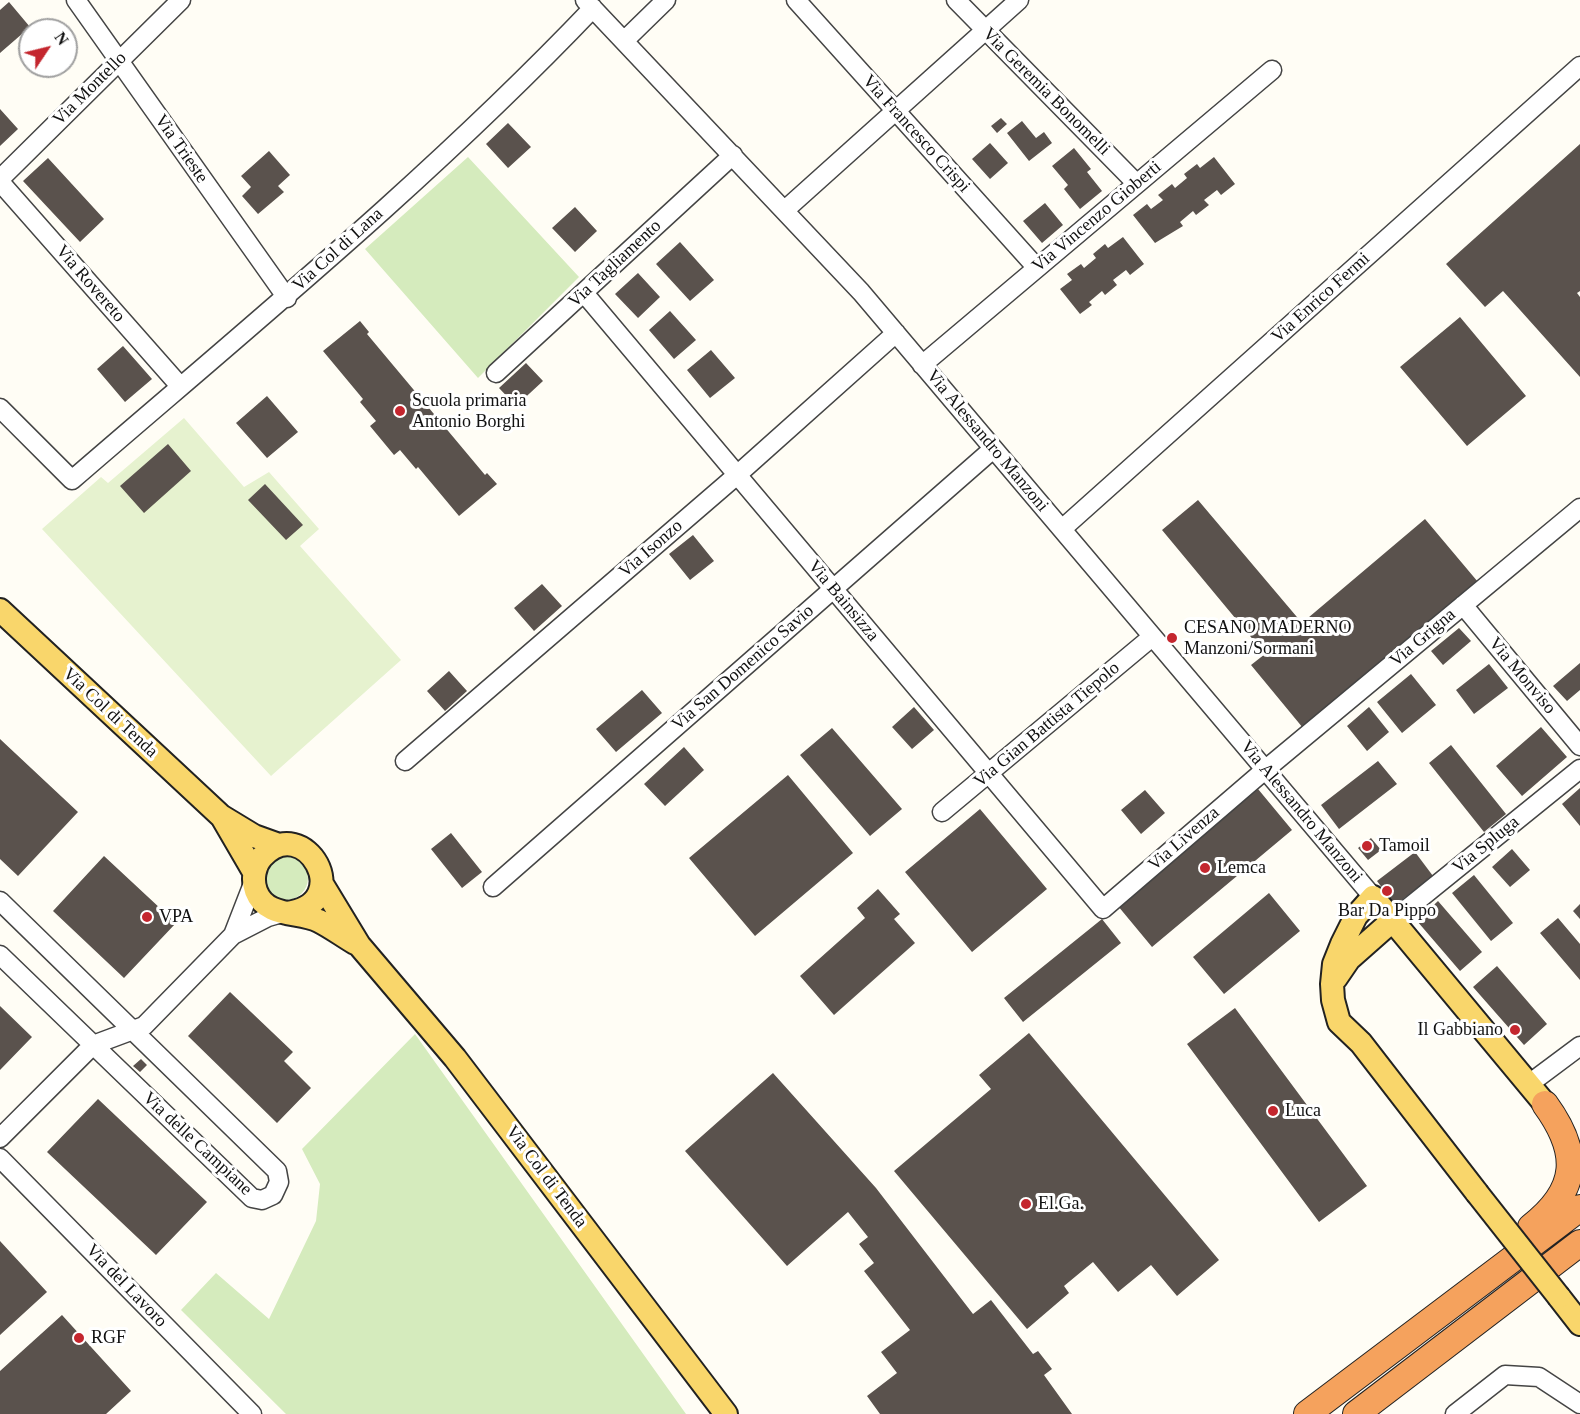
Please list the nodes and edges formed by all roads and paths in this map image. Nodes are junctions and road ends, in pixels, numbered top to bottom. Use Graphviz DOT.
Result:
graph roads {
  1 [pos="76,0"];
  2 [pos="181,0"];
  3 [pos="666,0"];
  4 [pos="796,0"];
  5 [pos="956,0"];
  6 [pos="1019,0"];
  7 [pos="589,4"];
  8 [pos="985,31"];
  9 [pos="624,40"];
  10 [pos="118,60"];
  11 [pos="1580,66"];
  12 [pos="1272,70"];
  13 [pos="894,110"];
  14 [pos="733,155"];
  15 [pos="0,181"];
  16 [pos="1136,183"];
  17 [pos="785,210"];
  18 [pos="1037,268"];
  19 [pos="584,293"];
  20 [pos="286,298"];
  21 [pos="896,333"];
  22 [pos="922,365"];
  23 [pos="496,373"];
  24 [pos="180,386"];
  25 [pos="0,408"];
  26 [pos="993,449"];
  27 [pos="737,475"];
  28 [pos="1580,508"];
  29 [pos="1062,529"];
  30 [pos="833,590"];
  31 [pos="1463,605"];
  32 [pos="0,610"];
  33 [pos="1152,637"];
  34 [pos="1580,746"];
  35 [pos="405,762"];
  36 [pos="1266,769"];
  37 [pos="1580,769"];
  38 [pos="990,774"];
  39 [pos="942,812"];
  40 [pos="221,816"];
  41 [pos="279,845"];
  42 [pos="254,877"];
  43 [pos="322,885"];
  44 [pos="493,887"];
  45 [pos="1373,897"];
  46 [pos="0,901"];
  47 [pos="1103,909"];
  48 [pos="285,913"];
  49 [pos="1392,921"];
  50 [pos="233,935"];
  51 [pos="358,945"];
  52 [pos="0,955"];
  53 [pos="1332,984"];
  54 [pos="134,1031"];
  55 [pos="93,1045"];
  56 [pos="1580,1046"];
  57 [pos="1542,1101"];
  58 [pos="1580,1131"];
  59 [pos="0,1138"];
  60 [pos="0,1158"];
  61 [pos="1580,1208"];
  62 [pos="1580,1243"];
  63 [pos="1580,1264"];
  64 [pos="1456,1302"];
  65 [pos="1496,1308"];
  66 [pos="1580,1324"];
  67 [pos="1580,1404"];
  68 [pos="252,1414"];
  69 [pos="726,1414"];
  70 [pos="1307,1414"];
  71 [pos="1356,1414"];
  72 [pos="1455,1414"];
  1 -- 10 [label="street, Via Trieste"];
  2 -- 10 [label="street, Via Montello"];
  3 -- 9 [label="street"];
  4 -- 13 [label="street, Via Francesco Crispi"];
  5 -- 8 [label="street, Via Geremia Bonomelli"];
  6 -- 8 [label="street"];
  7 -- 9 [label="street, Via Alessandro Manzoni"];
  7 -- 20 [label="street, Via Col di Lana"];
  8 -- 13 [label="street"];
  8 -- 16 [label="street, Via Geremia Bonomelli"];
  9 -- 14 [label="street, Via Alessandro Manzoni"];
  10 -- 15 [label="street, Via Montello"];
  10 -- 20 [label="street, Via Trieste"];
  11 -- 29 [label="street, Via Enrico Fermi"];
  12 -- 16 [label="street, Via Vincenzo Gioberti"];
  13 -- 17 [label="street"];
  13 -- 18 [label="street, Via Francesco Crispi"];
  14 -- 17 [label="street, Via Alessandro Manzoni"];
  14 -- 19 [label="street, Via Tagliamento"];
  15 -- 24 [label="street, Via Rovereto"];
  16 -- 18 [label="street, Via Vincenzo Gioberti"];
  17 -- 21 [label="street, Via Alessandro Manzoni"];
  18 -- 22 [label="street, Via Vincenzo Gioberti"];
  19 -- 23 [label="street, Via Tagliamento"];
  19 -- 27 [label="street, Via Bainsizza"];
  20 -- 24 [label="street, Via Col di Lana"];
  21 -- 22 [label="street, Via Alessandro Manzoni"];
  21 -- 27 [label="street, Via Isonzo"];
  22 -- 26 [label="street, Via Alessandro Manzoni"];
  24 -- 25 [label="street, Via Col di Lana"];
  26 -- 29 [label="street, Via Alessandro Manzoni"];
  26 -- 30 [label="street, Via San Domenico Savio"];
  27 -- 30 [label="street, Via Bainsizza"];
  27 -- 35 [label="street, Via Isonzo"];
  28 -- 31 [label="street, Via Grigna"];
  29 -- 33 [label="street, Via Alessandro Manzoni"];
  30 -- 38 [label="street, Via Bainsizza"];
  30 -- 44 [label="street, Via San Domenico Savio"];
  31 -- 34 [label="street, Via Monviso"];
  31 -- 36 [label="street, Via Grigna"];
  32 -- 40 [label="main road, Via Col di Tenda"];
  33 -- 36 [label="street, Via Alessandro Manzoni"];
  33 -- 38 [label="street, Via Gian Battista Tiepolo"];
  36 -- 45 [label="street, Via Alessandro Manzoni"];
  36 -- 47 [label="street, Via Livenza"];
  37 -- 49 [label="street, Via Spluga"];
  38 -- 39 [label="street, Via Gian Battista Tiepolo"];
  38 -- 47 [label="street, Via Bainsizza"];
  40 -- 41 [label="main road, Via Col di Tenda"];
  40 -- 42 [label="main road, Via Col di Tenda"];
  41 -- 42 [label="main road"];
  41 -- 43 [label="main road, Via Col di Tenda"];
  42 -- 48 [label="main road, Via Col di Tenda"];
  42 -- 50 [label="street"];
  43 -- 48 [label="main road"];
  43 -- 51 [label="main road, Via Col di Tenda"];
  45 -- 49 [label="main road, Via Alessandro Manzoni"];
  45 -- 53 [label="main road, Via Alessandro Manzoni"];
  46 -- 54 [label="street, Via delle Campiane"];
  48 -- 50 [label="street"];
  48 -- 51 [label="main road, Via Col di Tenda"];
  49 -- 53 [label="main road"];
  49 -- 57 [label="main road, Via Alessandro Manzoni"];
  50 -- 54 [label="street"];
  51 -- 69 [label="main road, Via Col di Tenda"];
  52 -- 55 [label="street, Via delle Campiane"];
  53 -- 66 [label="main road, Via Alessandro Manzoni, bridge"];
  54 -- 55 [label="street"];
  54 -- 55 [label="street, Via delle Campiane"];
  55 -- 59 [label="street"];
  56 -- 57 [label="street"];
  57 -- 58 [label="highway"];
  57 -- 64 [label="highway"];
  60 -- 68 [label="street, Via del Lavoro"];
  61 -- 64 [label="highway"];
  62 -- 65 [label="highway"];
  63 -- 65 [label="highway"];
  64 -- 70 [label="highway"];
  65 -- 71 [label="highway"];
  67 -- 72 [label="street"];
}
